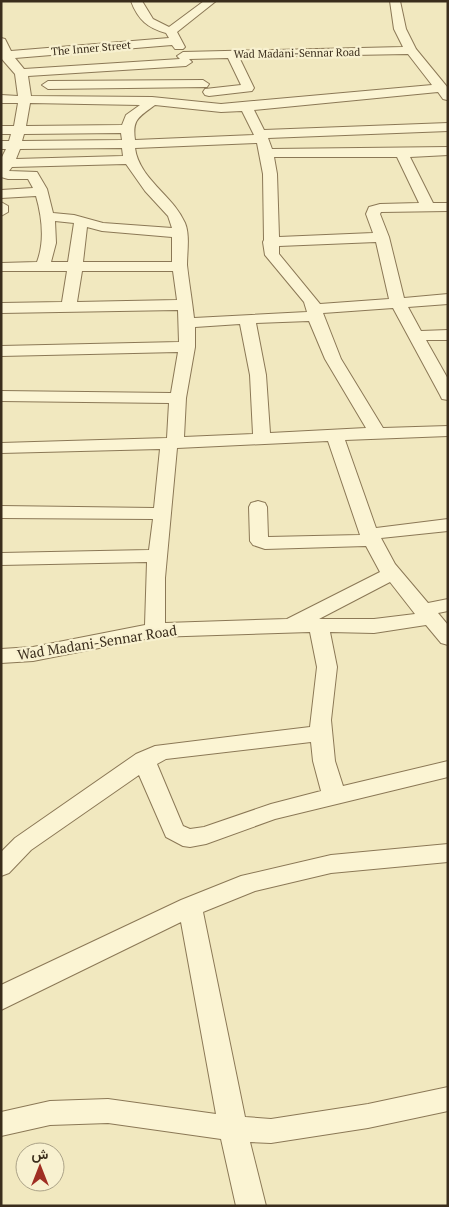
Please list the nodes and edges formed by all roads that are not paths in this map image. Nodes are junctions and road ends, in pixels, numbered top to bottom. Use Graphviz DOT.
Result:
graph roads {
  1 [pos="136,1"];
  2 [pos="211,1"];
  3 [pos="395,1"];
  4 [pos="174,36"];
  5 [pos="1,41"];
  6 [pos="411,50"];
  7 [pos="232,54"];
  8 [pos="5,55"];
  9 [pos="184,59"];
  10 [pos="21,73"];
  11 [pos="9,86"];
  12 [pos="24,86"];
  13 [pos="443,86"];
  14 [pos="206,88"];
  15 [pos="1,99"];
  16 [pos="152,101"];
  17 [pos="23,104"];
  18 [pos="1,108"];
  19 [pos="221,108"];
  20 [pos="246,108"];
  21 [pos="448,127"];
  22 [pos="20,129"];
  23 [pos="1,130"];
  24 [pos="358,130"];
  25 [pos="128,137"];
  26 [pos="263,142"];
  27 [pos="1,145"];
  28 [pos="16,145"];
  29 [pos="448,150"];
  30 [pos="365,153"];
  31 [pos="402,153"];
  32 [pos="130,160"];
  33 [pos="3,168"];
  34 [pos="40,192"];
  35 [pos="1,194"];
  36 [pos="1,206"];
  37 [pos="448,207"];
  38 [pos="428,208"];
  39 [pos="1,212"];
  40 [pos="46,216"];
  41 [pos="81,222"];
  42 [pos="179,233"];
  43 [pos="382,237"];
  44 [pos="270,242"];
  45 [pos="43,266"];
  46 [pos="74,266"];
  47 [pos="180,266"];
  48 [pos="1,267"];
  49 [pos="448,299"];
  50 [pos="398,303"];
  51 [pos="185,305"];
  52 [pos="69,307"];
  53 [pos="1,308"];
  54 [pos="315,312"];
  55 [pos="247,319"];
  56 [pos="187,323"];
  57 [pos="448,335"];
  58 [pos="416,336"];
  59 [pos="187,347"];
  60 [pos="1,351"];
  61 [pos="448,395"];
  62 [pos="1,396"];
  63 [pos="178,398"];
  64 [pos="448,431"];
  65 [pos="377,433"];
  66 [pos="334,434"];
  67 [pos="262,438"];
  68 [pos="172,444"];
  69 [pos="1,448"];
  70 [pos="258,507"];
  71 [pos="1,512"];
  72 [pos="163,514"];
  73 [pos="448,525"];
  74 [pos="371,537"];
  75 [pos="157,556"];
  76 [pos="1,559"];
  77 [pos="391,574"];
  78 [pos="448,605"];
  79 [pos="426,614"];
  80 [pos="291,624"];
  81 [pos="320,626"];
  82 [pos="155,630"];
  83 [pos="448,638"];
  84 [pos="1,656"];
  85 [pos="322,733"];
  86 [pos="144,760"];
  87 [pos="448,769"];
  88 [pos="334,796"];
  89 [pos="448,853"];
  90 [pos="1,867"];
  91 [pos="190,907"];
  92 [pos="1,999"];
  93 [pos="448,1099"];
  94 [pos="1,1124"];
  95 [pos="233,1129"];
  96 [pos="251,1206"];
  1 -- 4 [label="street"];
  2 -- 4 [label="street"];
  3 -- 6 [label="street"];
  4 -- 8 [label="street, The Inner Street"];
  4 -- 9 [label="street"];
  5 -- 8 [label="street"];
  6 -- 7 [label="street, Wad Madani-Sennar Road"];
  6 -- 13 [label="street"];
  7 -- 9 [label="street, Wad Madani-Sennar Road"];
  7 -- 14 [label="street"];
  8 -- 10 [label="street"];
  9 -- 10 [label="street, Wad Madani-Sennar Road"];
  9 -- 14 [label="street"];
  10 -- 12 [label="street"];
  11 -- 12 [label="street"];
  12 -- 14 [label="street"];
  12 -- 17 [label="street"];
  13 -- 20 [label="street"];
  14 -- 19 [label="street"];
  15 -- 17 [label="street"];
  16 -- 17 [label="street"];
  16 -- 19 [label="street"];
  16 -- 25 [label="street"];
  17 -- 18 [label="street"];
  17 -- 22 [label="street"];
  19 -- 20 [label="street"];
  20 -- 26 [label="street"];
  21 -- 24 [label="street"];
  22 -- 23 [label="street"];
  22 -- 25 [label="street"];
  22 -- 28 [label="street"];
  24 -- 26 [label="street"];
  24 -- 30 [label="street"];
  25 -- 26 [label="street"];
  25 -- 28 [label="street"];
  25 -- 32 [label="street"];
  26 -- 30 [label="street"];
  26 -- 44 [label="street"];
  27 -- 28 [label="street"];
  28 -- 33 [label="street"];
  29 -- 31 [label="street"];
  30 -- 31 [label="street"];
  31 -- 38 [label="street"];
  32 -- 33 [label="street"];
  32 -- 42 [label="street"];
  33 -- 34 [label="street"];
  34 -- 35 [label="street"];
  34 -- 40 [label="street"];
  36 -- 39 [label="street"];
  37 -- 38 [label="street"];
  38 -- 43 [label="street"];
  40 -- 41 [label="street"];
  40 -- 45 [label="street"];
  41 -- 42 [label="street"];
  41 -- 46 [label="street"];
  42 -- 47 [label="street"];
  43 -- 44 [label="street"];
  43 -- 50 [label="street"];
  44 -- 54 [label="street"];
  45 -- 46 [label="street"];
  45 -- 48 [label="street"];
  46 -- 47 [label="street"];
  46 -- 52 [label="street"];
  47 -- 51 [label="street"];
  49 -- 50 [label="street"];
  50 -- 54 [label="street"];
  50 -- 58 [label="street"];
  51 -- 52 [label="street"];
  51 -- 56 [label="street"];
  52 -- 53 [label="street"];
  54 -- 55 [label="street"];
  54 -- 65 [label="street"];
  55 -- 56 [label="street"];
  55 -- 67 [label="street"];
  56 -- 59 [label="street"];
  57 -- 58 [label="street"];
  58 -- 61 [label="street"];
  59 -- 60 [label="street"];
  59 -- 63 [label="street"];
  62 -- 63 [label="street"];
  63 -- 68 [label="street"];
  64 -- 65 [label="street"];
  65 -- 66 [label="street"];
  66 -- 67 [label="street"];
  66 -- 74 [label="street"];
  67 -- 68 [label="street"];
  68 -- 69 [label="street"];
  68 -- 72 [label="street"];
  70 -- 74 [label="street"];
  71 -- 72 [label="street"];
  72 -- 75 [label="street"];
  73 -- 74 [label="street"];
  74 -- 77 [label="street"];
  75 -- 76 [label="street"];
  75 -- 82 [label="street"];
  77 -- 79 [label="street"];
  77 -- 80 [label="street, Wad Madani-Sennar Road"];
  78 -- 79 [label="street"];
  79 -- 81 [label="street"];
  79 -- 83 [label="street"];
  80 -- 81 [label="street"];
  80 -- 82 [label="street, Wad Madani-Sennar Road"];
  81 -- 85 [label="street"];
  82 -- 84 [label="street, Wad Madani-Sennar Road"];
  85 -- 86 [label="street"];
  85 -- 88 [label="street"];
  86 -- 88 [label="street"];
  86 -- 90 [label="street"];
  87 -- 88 [label="street"];
  89 -- 91 [label="street"];
  91 -- 92 [label="street"];
  91 -- 95 [label="street"];
  93 -- 95 [label="street"];
  94 -- 95 [label="street"];
  95 -- 96 [label="street"];
}
